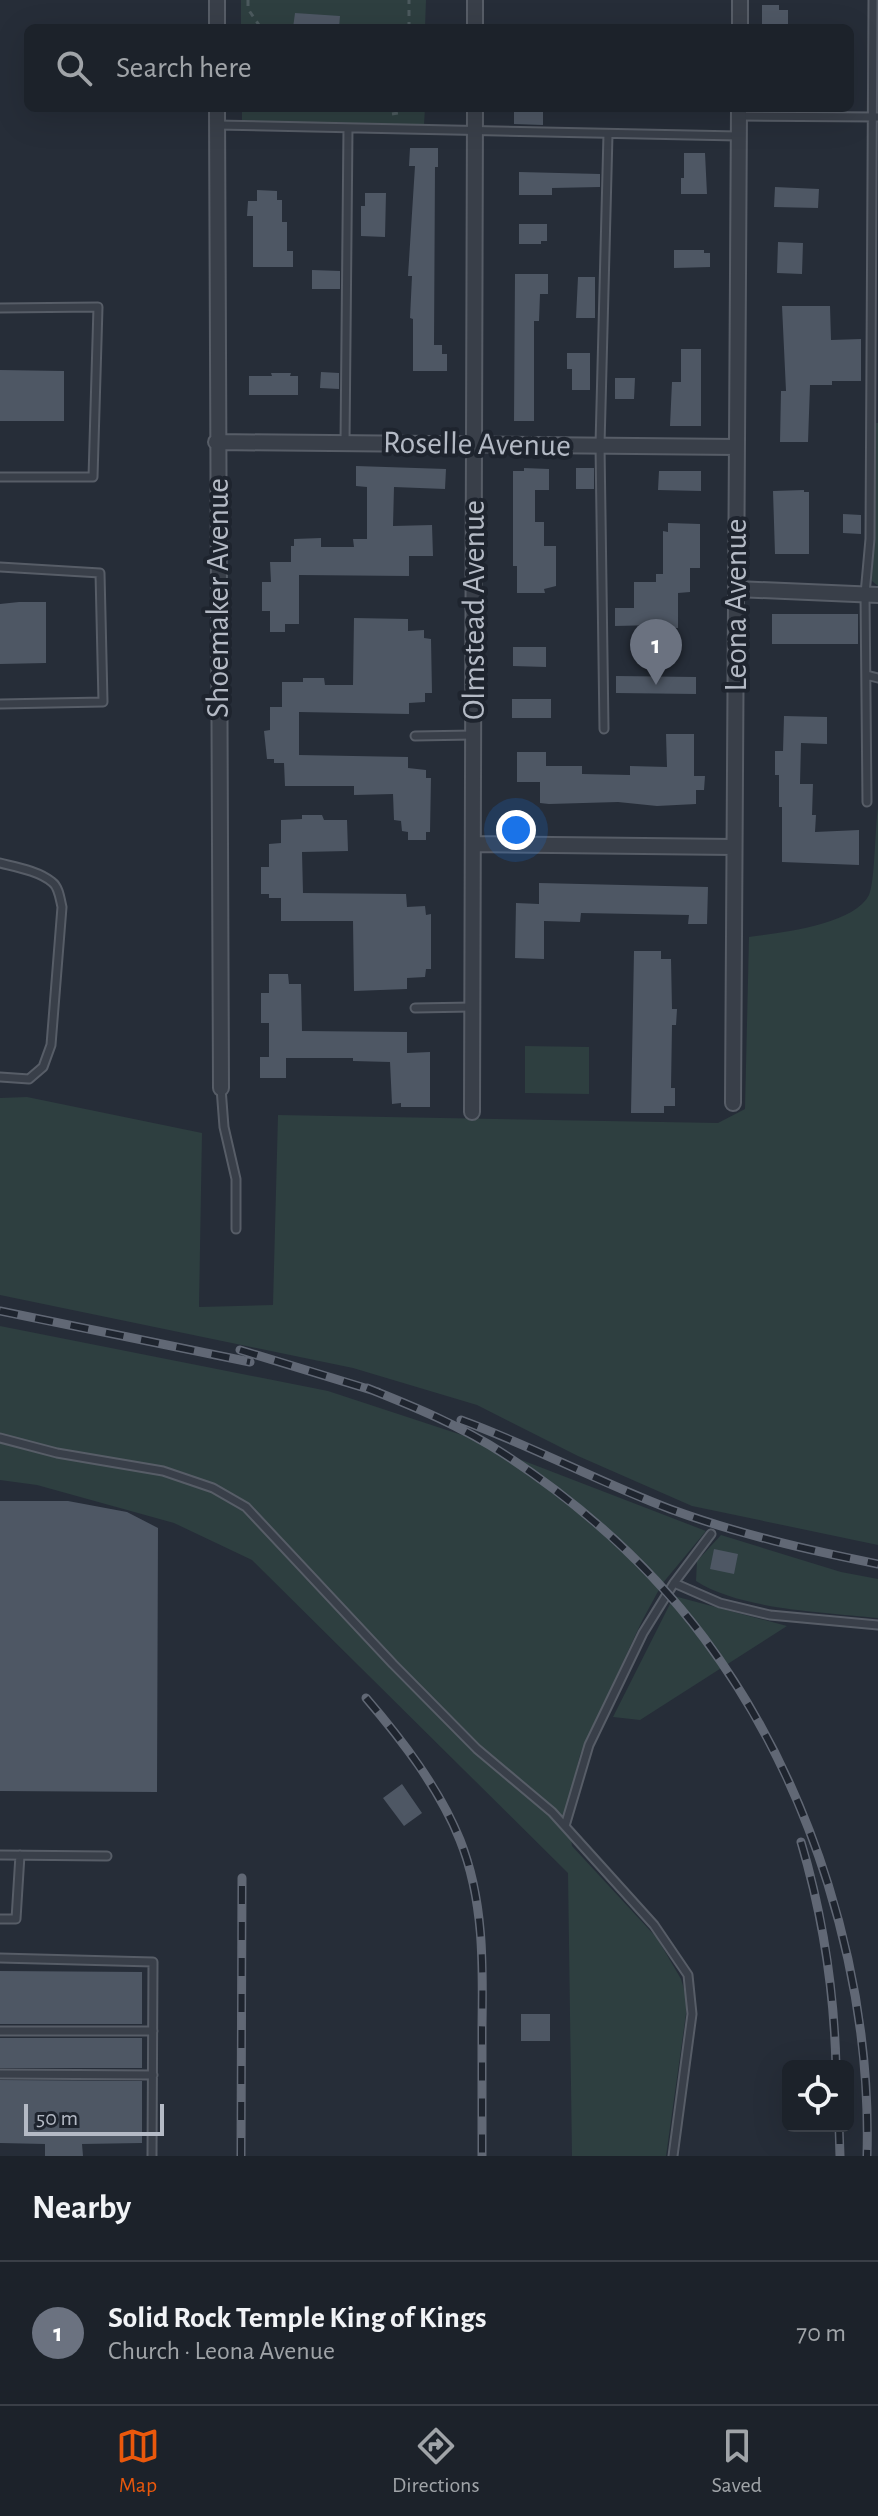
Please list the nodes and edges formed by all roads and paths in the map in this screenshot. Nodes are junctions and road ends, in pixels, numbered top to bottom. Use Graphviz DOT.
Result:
graph roads {
  1 [pos="217,0"];
  2 [pos="248,0"];
  3 [pos="409,0"];
  4 [pos="475,0"];
  5 [pos="740,0"];
  6 [pos="873,0"];
  7 [pos="217,24"];
  8 [pos="258,24"];
  9 [pos="409,24"];
  10 [pos="475,24"];
  11 [pos="740,24"];
  12 [pos="217,112"];
  13 [pos="475,112"];
  14 [pos="739,112"];
  15 [pos="874,117"];
  16 [pos="217,125"];
  17 [pos="348,128"];
  18 [pos="475,131"];
  19 [pos="608,134"];
  20 [pos="739,136"];
  21 [pos="0,308"];
  22 [pos="216,442"];
  23 [pos="345,443"];
  24 [pos="474,444"];
  25 [pos="600,445"];
  26 [pos="737,447"];
  27 [pos="0,477"];
  28 [pos="0,567"];
  29 [pos="736,589"];
  30 [pos="871,594"];
  31 [pos="866,675"];
  32 [pos="878,678"];
  33 [pos="0,704"];
  34 [pos="604,729"];
  35 [pos="473,735"];
  36 [pos="415,736"];
  37 [pos="867,802"];
  38 [pos="473,844"];
  39 [pos="734,847"];
  40 [pos="0,863"];
  41 [pos="472,1007"];
  42 [pos="415,1008"];
  43 [pos="0,1077"];
  44 [pos="221,1088"];
  45 [pos="733,1103"];
  46 [pos="472,1112"];
  47 [pos="236,1229"];
  48 [pos="0,1438"];
  49 [pos="711,1534"];
  50 [pos="674,1583"];
  51 [pos="878,1625"];
  52 [pos="565,1826"];
  53 [pos="0,1855"];
  54 [pos="20,1855"];
  55 [pos="107,1856"];
  56 [pos="0,1919"];
  57 [pos="0,1958"];
  58 [pos="0,2031"];
  59 [pos="153,2031"];
  60 [pos="0,2074"];
  61 [pos="153,2075"];
  62 [pos="152,2156"];
  63 [pos="673,2156"];
  1 -- 7 [label="street"];
  2 -- 8 [label="path"];
  3 -- 9 [label="path"];
  4 -- 10 [label="street"];
  5 -- 11 [label="street"];
  6 -- 15 [label="lane"];
  12 -- 16 [label="street, Shoemaker Avenue"];
  13 -- 18 [label="street, Olmstead Avenue"];
  14 -- 15 [label="lane"];
  14 -- 20 [label="street, Leona Avenue"];
  15 -- 30 [label="lane"];
  16 -- 17 [label="lane"];
  16 -- 22 [label="street, Shoemaker Avenue"];
  17 -- 18 [label="lane"];
  17 -- 23 [label="lane"];
  18 -- 19 [label="lane"];
  18 -- 24 [label="street, Olmstead Avenue"];
  19 -- 20 [label="lane"];
  19 -- 25 [label="lane"];
  20 -- 26 [label="street, Leona Avenue"];
  21 -- 27 [label="lane"];
  22 -- 23 [label="street, Roselle Avenue"];
  22 -- 44 [label="street, Shoemaker Avenue"];
  23 -- 24 [label="street, Roselle Avenue"];
  24 -- 25 [label="street, Roselle Avenue"];
  24 -- 35 [label="street, Olmstead Avenue"];
  25 -- 26 [label="street, Roselle Avenue"];
  25 -- 34 [label="lane"];
  26 -- 29 [label="street, Leona Avenue"];
  28 -- 33 [label="lane"];
  29 -- 30 [label="street"];
  29 -- 39 [label="street, Leona Avenue"];
  30 -- 31 [label="lane"];
  31 -- 32 [label="lane"];
  31 -- 37 [label="lane"];
  35 -- 36 [label="lane"];
  35 -- 38 [label="street, Olmstead Avenue"];
  38 -- 39 [label="street"];
  38 -- 41 [label="street, Olmstead Avenue"];
  39 -- 45 [label="street, Leona Avenue"];
  40 -- 43 [label="lane"];
  41 -- 42 [label="lane"];
  41 -- 46 [label="street, Olmstead Avenue"];
  44 -- 47 [label="lane"];
  48 -- 52 [label="lane"];
  49 -- 50 [label="lane"];
  50 -- 51 [label="lane"];
  50 -- 52 [label="lane"];
  52 -- 63 [label="lane"];
  53 -- 54 [label="lane"];
  54 -- 55 [label="lane"];
  54 -- 56 [label="lane"];
  57 -- 59 [label="lane"];
  58 -- 59 [label="lane"];
  59 -- 61 [label="lane"];
  60 -- 61 [label="lane"];
  61 -- 62 [label="lane"];
}
